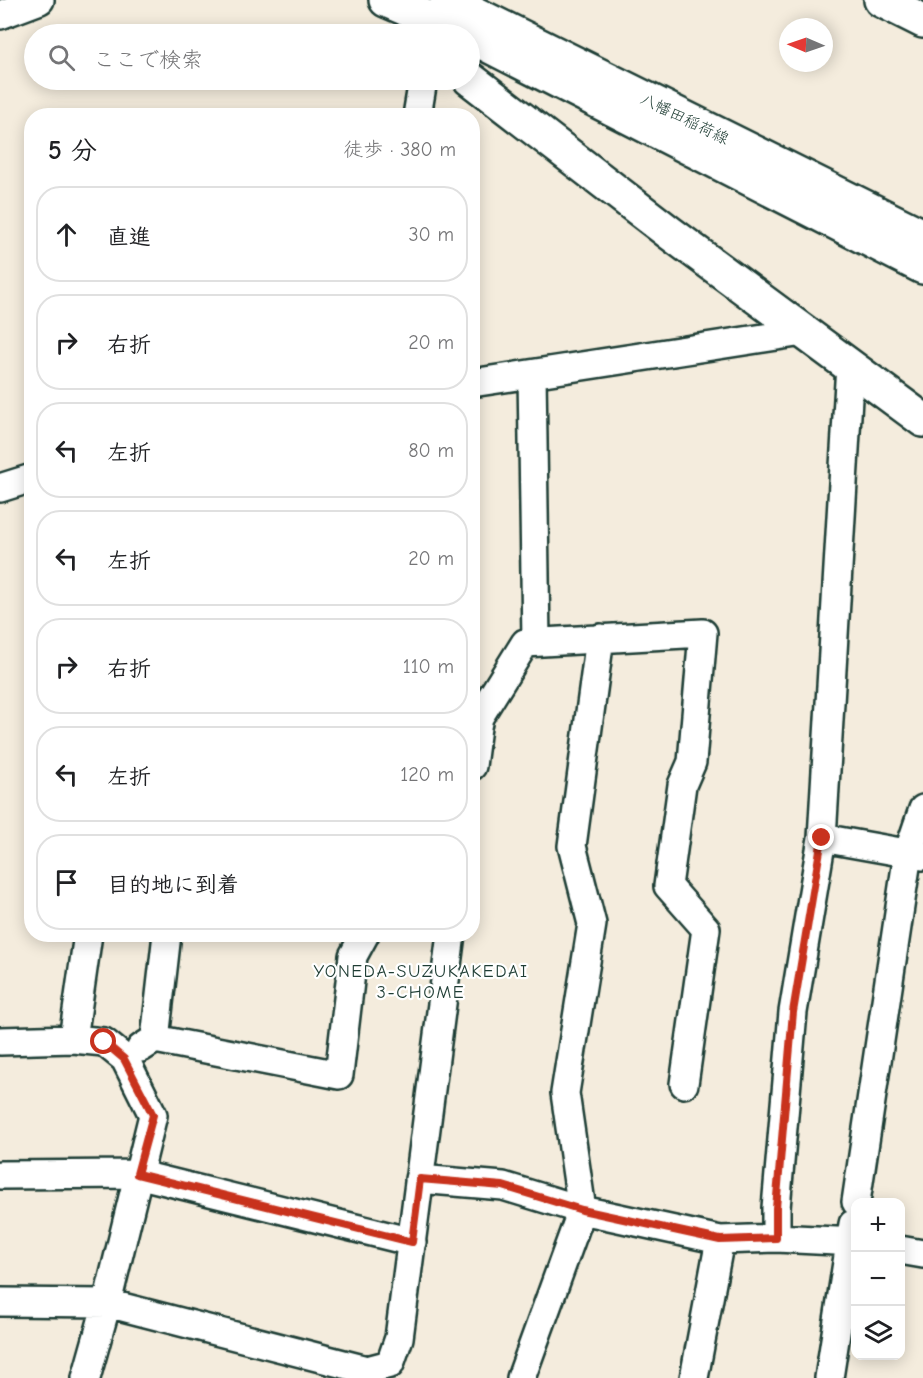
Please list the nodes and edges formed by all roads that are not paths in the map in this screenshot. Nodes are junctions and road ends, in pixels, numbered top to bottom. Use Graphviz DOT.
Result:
graph roads {
  1 [pos="40,0"];
  2 [pos="381,0"];
  3 [pos="386,0"];
  4 [pos="447,0"];
  5 [pos="881,0"];
  6 [pos="0,15"];
  7 [pos="923,21"];
  8 [pos="408,24"];
  9 [pos="442,24"];
  10 [pos="480,41"];
  11 [pos="480,88"];
  12 [pos="421,90"];
  13 [pos="418,108"];
  14 [pos="923,236"];
  15 [pos="923,267"];
  16 [pos="803,332"];
  17 [pos="850,365"];
  18 [pos="532,374"];
  19 [pos="480,382"];
  20 [pos="923,420"];
  21 [pos="24,480"];
  22 [pos="0,488"];
  23 [pos="600,638"];
  24 [pos="536,642"];
  25 [pos="480,715"];
  26 [pos="923,809"];
  27 [pos="822,838"];
  28 [pos="915,855"];
  29 [pos="87,942"];
  30 [pos="166,942"];
  31 [pos="361,942"];
  32 [pos="450,942"];
  33 [pos="73,1039"];
  34 [pos="155,1039"];
  35 [pos="0,1041"];
  36 [pos="124,1059"];
  37 [pos="684,1084"];
  38 [pos="137,1174"];
  39 [pos="0,1175"];
  40 [pos="420,1179"];
  41 [pos="857,1198"];
  42 [pos="582,1210"];
  43 [pos="776,1238"];
  44 [pos="720,1240"];
  45 [pos="851,1241"];
  46 [pos="412,1242"];
  47 [pos="905,1251"];
  48 [pos="851,1252"];
  49 [pos="923,1254"];
  50 [pos="0,1302"];
  51 [pos="106,1304"];
  52 [pos="86,1378"];
  53 [pos="521,1378"];
  54 [pos="694,1378"];
  55 [pos="829,1378"];
  1 -- 6 [label="street"];
  2 -- 8 [label="main road"];
  3 -- 9 [label="main road"];
  4 -- 14 [label="main road, 八幡田稲荷線"];
  5 -- 7 [label="main road"];
  10 -- 15 [label="main road, 八幡田稲荷線"];
  11 -- 16 [label="main road"];
  12 -- 13 [label="street"];
  16 -- 17 [label="main road"];
  16 -- 18 [label="street"];
  17 -- 20 [label="main road"];
  17 -- 27 [label="street"];
  18 -- 19 [label="street"];
  18 -- 24 [label="street"];
  21 -- 22 [label="street"];
  23 -- 24 [label="street"];
  23 -- 37 [label="street"];
  23 -- 42 [label="street"];
  24 -- 25 [label="street"];
  26 -- 28 [label="street"];
  27 -- 28 [label="street"];
  27 -- 43 [label="street"];
  28 -- 41 [label="street"];
  29 -- 33 [label="street"];
  30 -- 34 [label="street"];
  31 -- 34 [label="street"];
  32 -- 40 [label="street"];
  33 -- 35 [label="street"];
  33 -- 36 [label="street"];
  34 -- 36 [label="street"];
  36 -- 38 [label="street"];
  38 -- 39 [label="street"];
  38 -- 46 [label="street"];
  38 -- 51 [label="street"];
  40 -- 42 [label="street"];
  40 -- 46 [label="street"];
  42 -- 44 [label="street"];
  42 -- 53 [label="street"];
  43 -- 44 [label="street"];
  43 -- 45 [label="street"];
  44 -- 54 [label="street"];
  46 -- 51 [label="street"];
  47 -- 49 [label="street"];
  48 -- 55 [label="street"];
  50 -- 51 [label="street"];
  51 -- 52 [label="street"];
}
